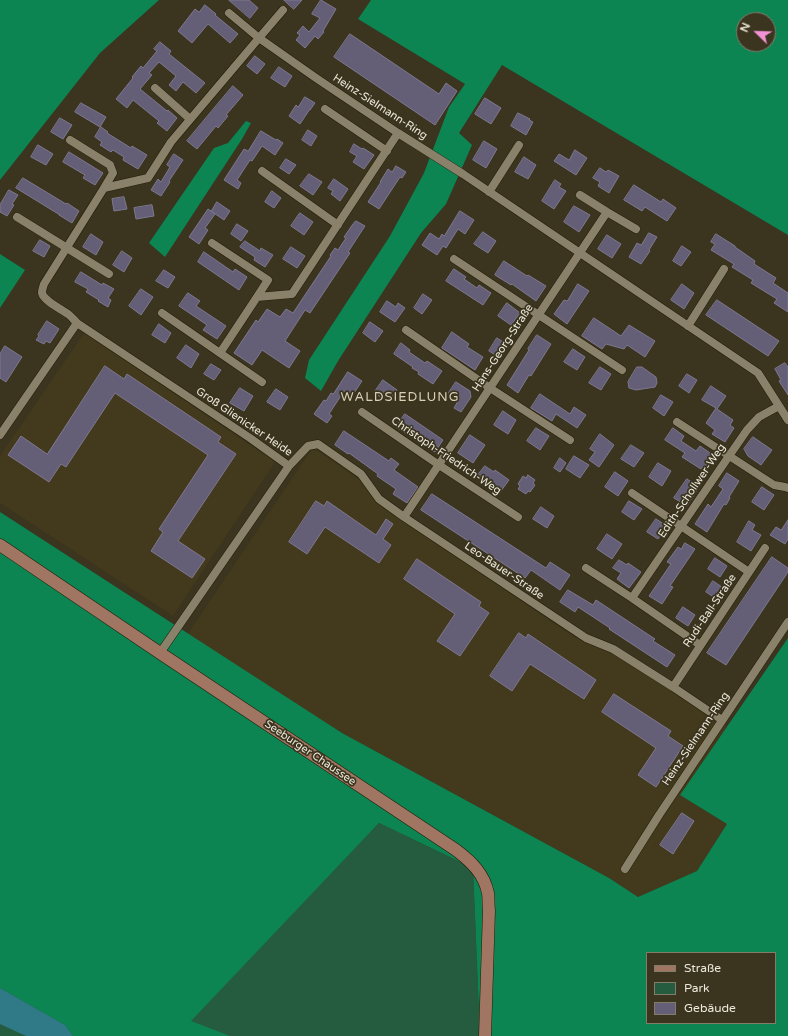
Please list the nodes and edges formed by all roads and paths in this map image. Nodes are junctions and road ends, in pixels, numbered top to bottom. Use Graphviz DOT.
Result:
graph roads {
  1 [pos="283,10"];
  2 [pos="229,13"];
  3 [pos="259,38"];
  4 [pos="155,88"];
  5 [pos="325,110"];
  6 [pos="190,119"];
  7 [pos="398,133"];
  8 [pos="70,140"];
  9 [pos="519,145"];
  10 [pos="387,151"];
  11 [pos="262,171"];
  12 [pos="104,188"];
  13 [pos="489,192"];
  14 [pos="580,194"];
  15 [pos="607,212"];
  16 [pos="17,217"];
  17 [pos="338,225"];
  18 [pos="636,230"];
  19 [pos="212,243"];
  20 [pos="66,248"];
  21 [pos="580,253"];
  22 [pos="454,259"];
  23 [pos="724,269"];
  24 [pos="109,274"];
  25 [pos="257,297"];
  26 [pos="162,313"];
  27 [pos="538,315"];
  28 [pos="77,323"];
  29 [pos="688,326"];
  30 [pos="406,330"];
  31 [pos="220,353"];
  32 [pos="622,370"];
  33 [pos="262,382"];
  34 [pos="490,388"];
  35 [pos="779,406"];
  36 [pos="362,412"];
  37 [pos="788,420"];
  38 [pos="678,422"];
  39 [pos="0,435"];
  40 [pos="570,440"];
  41 [pos="729,456"];
  42 [pos="439,465"];
  43 [pos="289,466"];
  44 [pos="788,488"];
  45 [pos="632,493"];
  46 [pos="404,517"];
  47 [pos="518,517"];
  48 [pos="681,526"];
  49 [pos="0,545"];
  50 [pos="765,548"];
  51 [pos="586,568"];
  52 [pos="749,572"];
  53 [pos="632,598"];
  54 [pos="788,622"];
  55 [pos="700,645"];
  56 [pos="160,653"];
  57 [pos="673,687"];
  58 [pos="722,720"];
  59 [pos="625,869"];
  60 [pos="485,1036"];
  1 -- 3 [label="street"];
  2 -- 3 [label="street, Heinz-Sielmann-Ring"];
  3 -- 6 [label="street"];
  3 -- 7 [label="street, Heinz-Sielmann-Ring"];
  4 -- 6 [label="street"];
  5 -- 10 [label="street"];
  6 -- 12 [label="street"];
  7 -- 10 [label="street"];
  7 -- 13 [label="street, Heinz-Sielmann-Ring"];
  8 -- 12 [label="street"];
  9 -- 13 [label="street"];
  10 -- 17 [label="street"];
  11 -- 17 [label="street"];
  12 -- 20 [label="street"];
  13 -- 21 [label="street, Heinz-Sielmann-Ring"];
  14 -- 15 [label="street"];
  15 -- 18 [label="street"];
  15 -- 21 [label="street, Hans-Georg-Straße"];
  16 -- 20 [label="street"];
  17 -- 25 [label="street"];
  19 -- 25 [label="street"];
  20 -- 24 [label="street"];
  20 -- 28 [label="street"];
  21 -- 27 [label="street, Hans-Georg-Straße"];
  21 -- 29 [label="street, Heinz-Sielmann-Ring"];
  22 -- 27 [label="street"];
  23 -- 29 [label="street"];
  25 -- 31 [label="street"];
  26 -- 31 [label="street"];
  27 -- 32 [label="street"];
  27 -- 34 [label="street, Hans-Georg-Straße"];
  28 -- 39 [label="street"];
  28 -- 43 [label="street, Groß Glienicker Heide"];
  29 -- 35 [label="street, Heinz-Sielmann-Ring"];
  30 -- 34 [label="street"];
  31 -- 33 [label="street"];
  34 -- 40 [label="street"];
  34 -- 42 [label="street, Hans-Georg-Straße"];
  35 -- 37 [label="street, Heinz-Sielmann-Ring"];
  35 -- 41 [label="street, Edith-Schollwer-Weg"];
  36 -- 42 [label="street, Christoph-Friedrich-Weg"];
  38 -- 41 [label="street"];
  41 -- 44 [label="street"];
  41 -- 48 [label="street, Edith-Schollwer-Weg"];
  42 -- 46 [label="street, Hans-Georg-Straße"];
  42 -- 47 [label="street, Christoph-Friedrich-Weg"];
  43 -- 46 [label="street, Leo-Bauer-Straße"];
  43 -- 56 [label="street, Groß Glienicker Heide"];
  45 -- 48 [label="street"];
  46 -- 57 [label="street, Leo-Bauer-Straße"];
  48 -- 52 [label="street"];
  48 -- 53 [label="street, Edith-Schollwer-Weg"];
  49 -- 56 [label="street, Seeburger Chaussee"];
  50 -- 52 [label="street, Rudi-Ball-Straße"];
  51 -- 53 [label="street"];
  52 -- 55 [label="street, Rudi-Ball-Straße"];
  53 -- 55 [label="street"];
  54 -- 58 [label="street, Heinz-Sielmann-Ring"];
  55 -- 57 [label="street, Rudi-Ball-Straße"];
  56 -- 60 [label="street, Seeburger Chaussee"];
  57 -- 58 [label="street, Leo-Bauer-Straße"];
  58 -- 59 [label="street, Heinz-Sielmann-Ring"];
}
